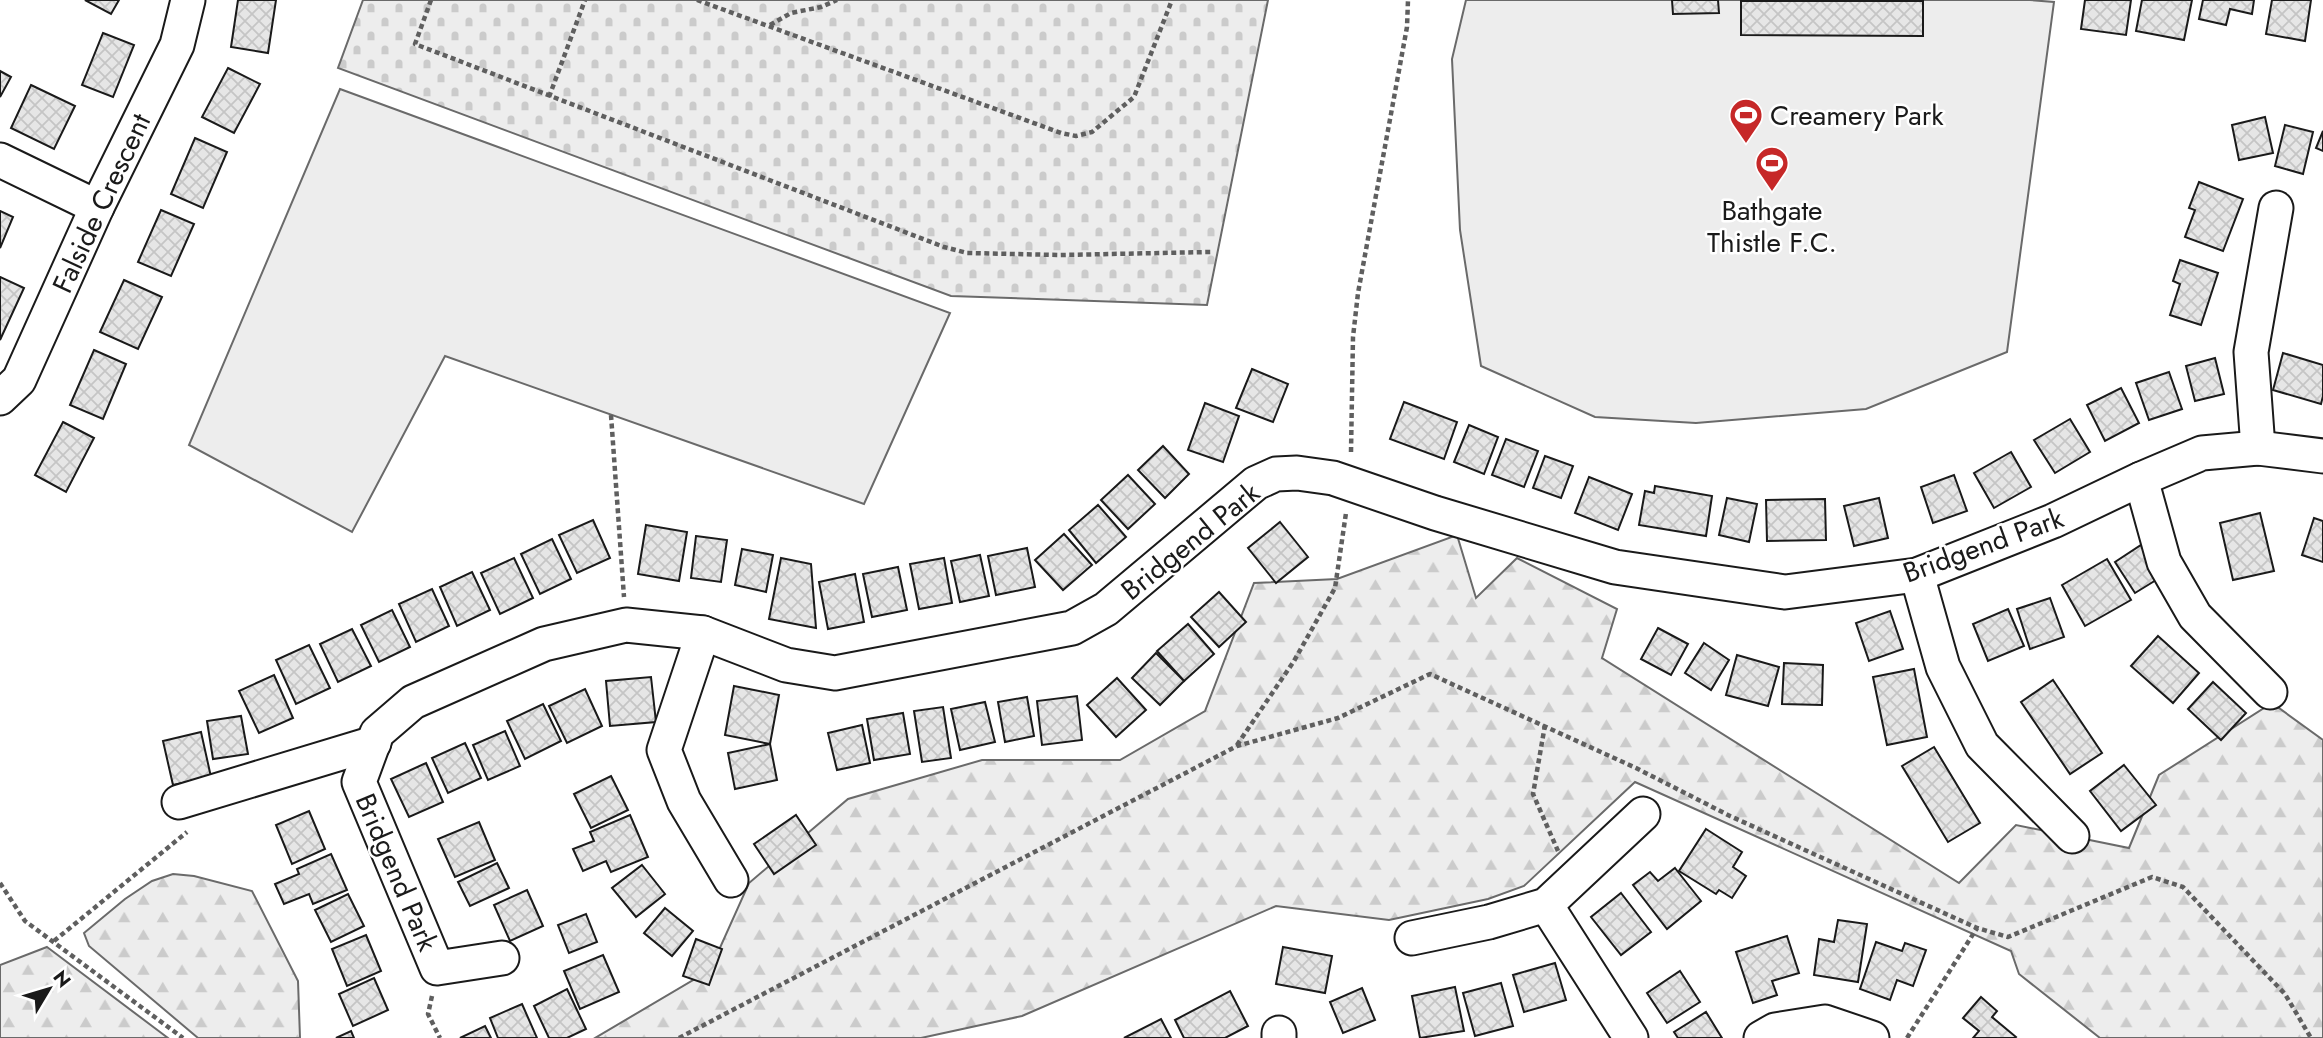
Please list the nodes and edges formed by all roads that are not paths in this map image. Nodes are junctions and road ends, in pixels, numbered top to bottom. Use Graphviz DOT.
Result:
graph roads {
  1 [pos="188,0"];
  2 [pos="0,160"];
  3 [pos="97,207"];
  4 [pos="2276,208"];
  5 [pos="0,398"];
  6 [pos="2258,448"];
  7 [pos="2323,456"];
  8 [pos="2141,479"];
  9 [pos="1917,575"];
  10 [pos="703,633"];
  11 [pos="2270,692"];
  12 [pos="374,743"];
  13 [pos="188,813"];
  14 [pos="1643,814"];
  15 [pos="2072,836"];
  16 [pos="731,880"];
  17 [pos="1546,905"];
  18 [pos="1412,938"];
  19 [pos="502,958"];
  20 [pos="1631,1038"];
  21 [pos="1761,1038"];
  22 [pos="1872,1038"];
  1 -- 3 [label="street, Falside Crescent"];
  2 -- 3 [label="street"];
  3 -- 5 [label="street, Falside Crescent"];
  4 -- 6 [label="street"];
  6 -- 7 [label="street, Bridgend Park"];
  6 -- 8 [label="street, Bridgend Park"];
  8 -- 9 [label="street, Bridgend Park"];
  8 -- 11 [label="street"];
  9 -- 10 [label="street, Bridgend Park"];
  9 -- 15 [label="street"];
  10 -- 12 [label="street, Bridgend Park"];
  10 -- 16 [label="street"];
  12 -- 13 [label="street"];
  12 -- 19 [label="street, Bridgend Park"];
  14 -- 17 [label="street"];
  17 -- 18 [label="street"];
  17 -- 20 [label="street"];
  21 -- 22 [label="street"];
}
